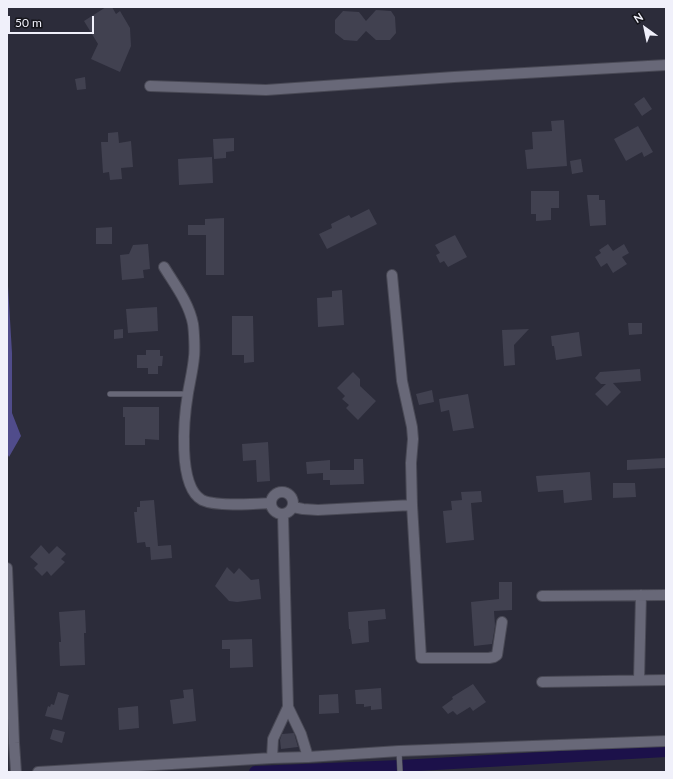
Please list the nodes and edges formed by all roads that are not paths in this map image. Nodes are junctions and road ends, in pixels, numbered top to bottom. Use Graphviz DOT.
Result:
graph roads {
  1 [pos="666,65"];
  2 [pos="150,86"];
  3 [pos="164,267"];
  4 [pos="392,275"];
  5 [pos="110,394"];
  6 [pos="188,394"];
  7 [pos="271,503"];
  8 [pos="412,505"];
  9 [pos="293,507"];
  10 [pos="283,514"];
  11 [pos="7,568"];
  12 [pos="641,595"];
  13 [pos="666,595"];
  14 [pos="542,596"];
  15 [pos="502,622"];
  16 [pos="9,677"];
  17 [pos="639,680"];
  18 [pos="666,680"];
  19 [pos="542,682"];
  20 [pos="288,707"];
  21 [pos="666,741"];
  22 [pos="399,751"];
  23 [pos="272,758"];
  24 [pos="308,758"];
  25 [pos="16,772"];
  26 [pos="38,772"];
  27 [pos="400,772"];
  1 -- 2 [label="street"];
  3 -- 6 [label="street"];
  4 -- 8 [label="street"];
  5 -- 6 [label="lane"];
  6 -- 7 [label="street"];
  7 -- 9 [label="street"];
  7 -- 10 [label="street"];
  8 -- 9 [label="street"];
  8 -- 15 [label="street"];
  9 -- 10 [label="street"];
  10 -- 20 [label="street"];
  11 -- 16 [label="street"];
  12 -- 13 [label="street"];
  12 -- 14 [label="street"];
  12 -- 17 [label="street"];
  16 -- 25 [label="street"];
  17 -- 18 [label="street"];
  17 -- 19 [label="street"];
  20 -- 23 [label="street"];
  20 -- 24 [label="street"];
  21 -- 22 [label="street"];
  22 -- 24 [label="street"];
  22 -- 27 [label="lane"];
  23 -- 24 [label="street"];
  23 -- 26 [label="street"];
}
